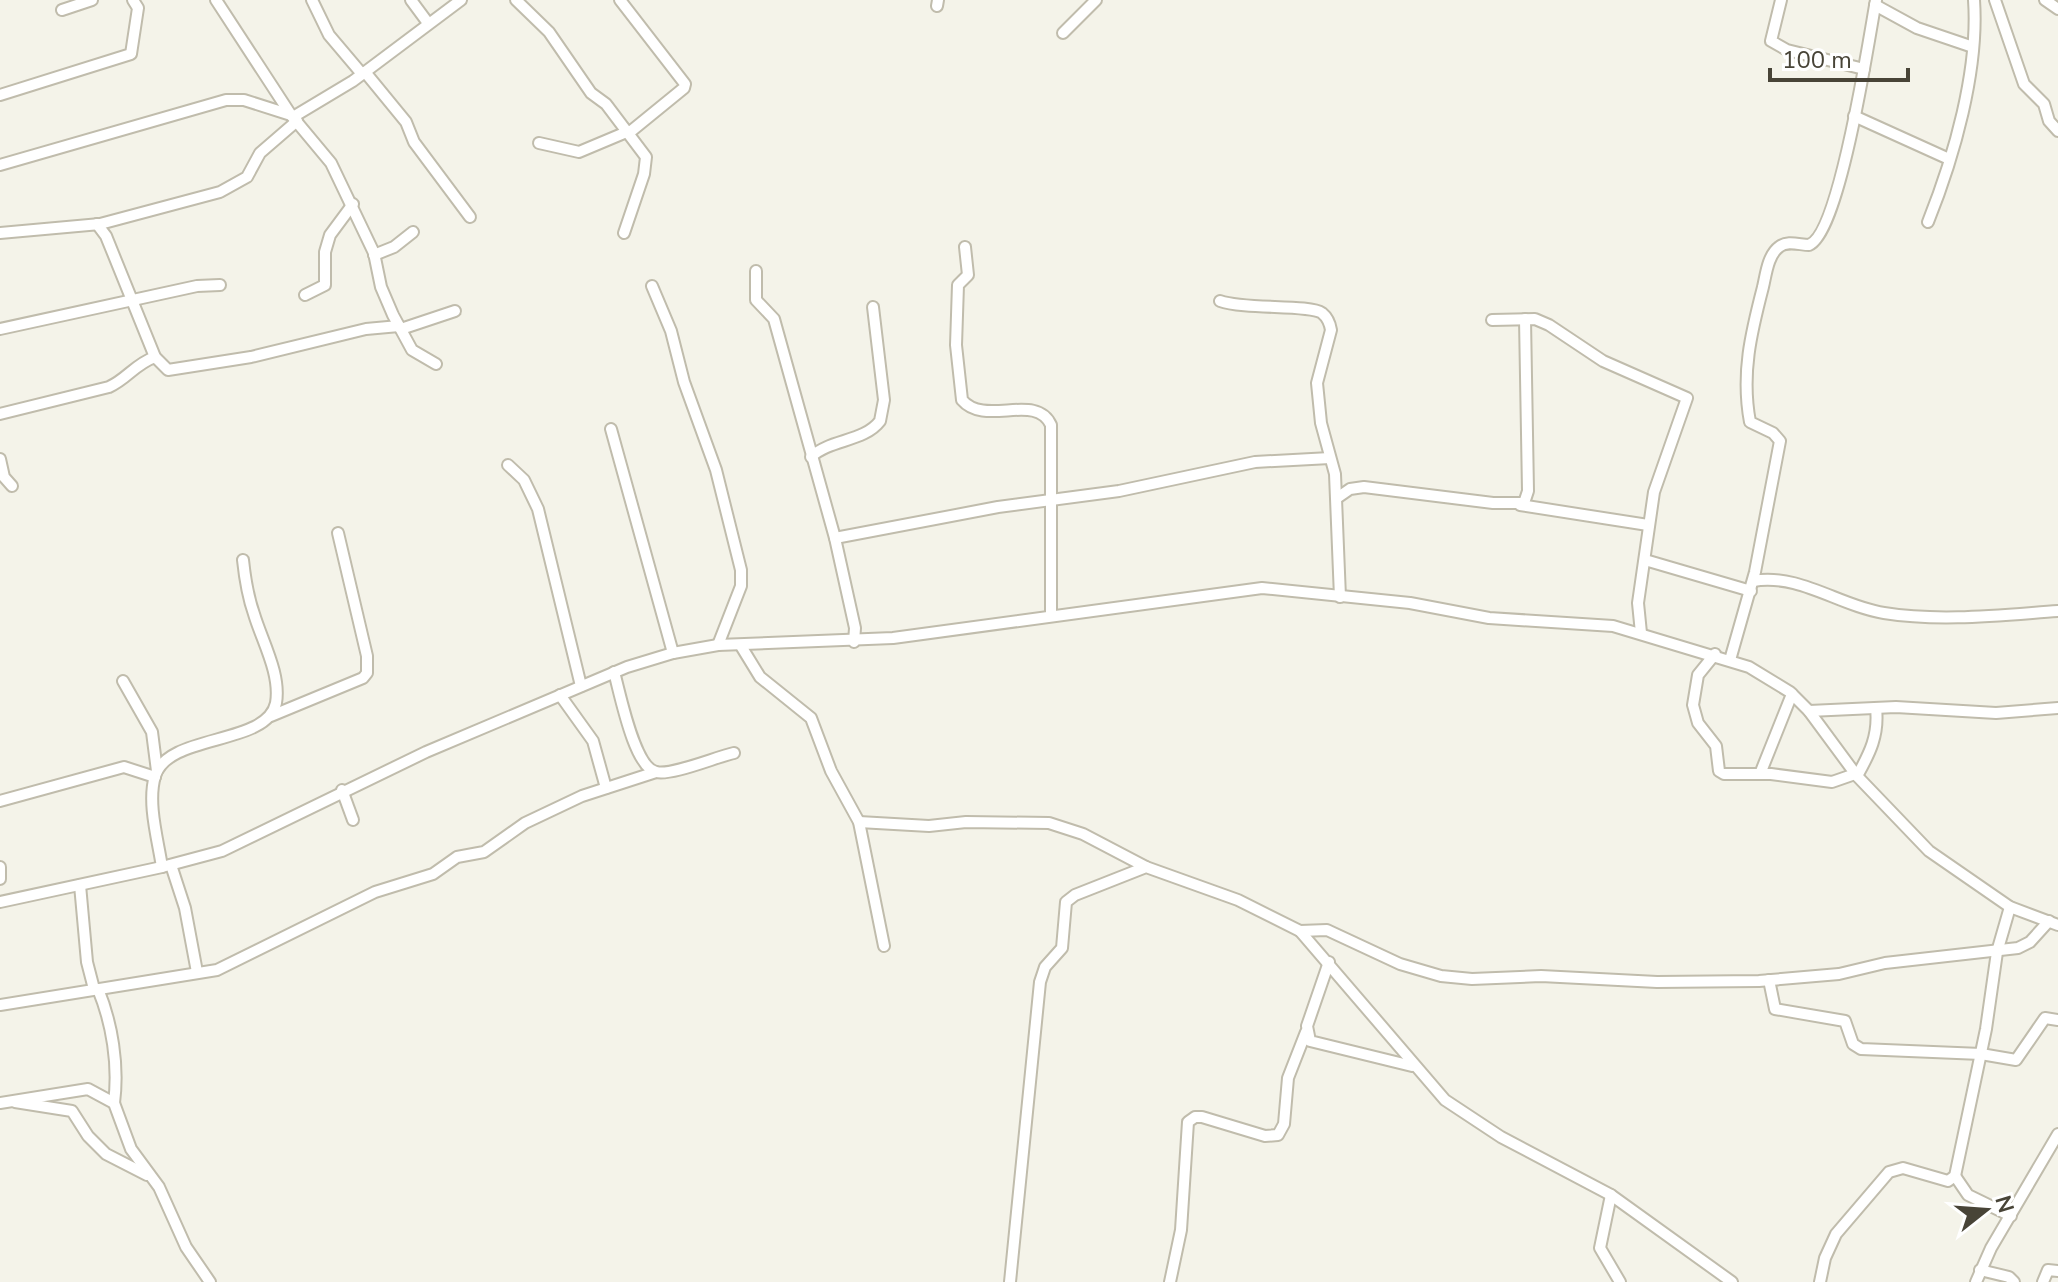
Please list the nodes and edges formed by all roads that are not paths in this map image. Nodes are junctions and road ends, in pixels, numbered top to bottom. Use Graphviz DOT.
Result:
graph roads {
  1 [pos="92,0"];
  2 [pos="133,0"];
  3 [pos="216,0"];
  4 [pos="312,0"];
  5 [pos="411,0"];
  6 [pos="461,0"];
  7 [pos="516,0"];
  8 [pos="620,0"];
  9 [pos="1096,0"];
  10 [pos="1781,0"];
  11 [pos="1974,0"];
  12 [pos="1995,0"];
  13 [pos="2045,0"];
  14 [pos="1875,2"];
  15 [pos="2058,9"];
  16 [pos="62,10"];
  17 [pos="428,23"];
  18 [pos="1063,33"];
  19 [pos="1973,47"];
  20 [pos="1864,69"];
  21 [pos="363,73"];
  22 [pos="0,95"];
  23 [pos="1854,116"];
  24 [pos="294,118"];
  25 [pos="2058,131"];
  26 [pos="629,132"];
  27 [pos="539,143"];
  28 [pos="1949,159"];
  29 [pos="0,165"];
  30 [pos="353,204"];
  31 [pos="470,217"];
  32 [pos="1928,222"];
  33 [pos="97,224"];
  34 [pos="413,232"];
  35 [pos="0,233"];
  36 [pos="624,233"];
  37 [pos="965,247"];
  38 [pos="374,255"];
  39 [pos="756,271"];
  40 [pos="220,285"];
  41 [pos="652,286"];
  42 [pos="305,295"];
  43 [pos="133,301"];
  44 [pos="1220,301"];
  45 [pos="873,307"];
  46 [pos="455,311"];
  47 [pos="1525,319"];
  48 [pos="1492,320"];
  49 [pos="400,327"];
  50 [pos="0,329"];
  51 [pos="155,357"];
  52 [pos="436,364"];
  53 [pos="0,414"];
  54 [pos="611,429"];
  55 [pos="811,457"];
  56 [pos="1330,458"];
  57 [pos="0,459"];
  58 [pos="508,465"];
  59 [pos="12,486"];
  60 [pos="1528,491"];
  61 [pos="1337,498"];
  62 [pos="1049,501"];
  63 [pos="1520,505"];
  64 [pos="1537,509"];
  65 [pos="1648,525"];
  66 [pos="338,533"];
  67 [pos="835,538"];
  68 [pos="243,560"];
  69 [pos="1645,560"];
  70 [pos="1752,586"];
  71 [pos="1340,597"];
  72 [pos="2058,611"];
  73 [pos="1051,616"];
  74 [pos="1641,633"];
  75 [pos="854,642"];
  76 [pos="718,645"];
  77 [pos="741,646"];
  78 [pos="673,653"];
  79 [pos="1715,654"];
  80 [pos="1730,660"];
  81 [pos="614,672"];
  82 [pos="123,681"];
  83 [pos="581,686"];
  84 [pos="1792,694"];
  85 [pos="560,695"];
  86 [pos="1876,708"];
  87 [pos="2058,708"];
  88 [pos="1809,711"];
  89 [pos="271,716"];
  90 [pos="734,753"];
  91 [pos="656,772"];
  92 [pos="1760,774"];
  93 [pos="156,775"];
  94 [pos="1856,775"];
  95 [pos="606,788"];
  96 [pos="342,790"];
  97 [pos="0,801"];
  98 [pos="353,820"];
  99 [pos="859,822"];
  100 [pos="166,866"];
  101 [pos="0,867"];
  102 [pos="1146,867"];
  103 [pos="0,879"];
  104 [pos="80,885"];
  105 [pos="0,902"];
  106 [pos="2010,907"];
  107 [pos="2054,923"];
  108 [pos="1300,931"];
  109 [pos="884,946"];
  110 [pos="1997,952"];
  111 [pos="1329,962"];
  112 [pos="197,972"];
  113 [pos="1769,980"];
  114 [pos="96,989"];
  115 [pos="0,1005"];
  116 [pos="2058,1020"];
  117 [pos="1306,1032"];
  118 [pos="1981,1054"];
  119 [pos="1414,1067"];
  120 [pos="12,1101"];
  121 [pos="0,1103"];
  122 [pos="114,1103"];
  123 [pos="2058,1134"];
  124 [pos="149,1176"];
  125 [pos="1955,1176"];
  126 [pos="1611,1195"];
  127 [pos="2011,1216"];
  128 [pos="1980,1270"];
  129 [pos="2058,1271"];
  130 [pos="210,1282"];
  131 [pos="1010,1282"];
  132 [pos="1170,1282"];
  133 [pos="1620,1282"];
  134 [pos="1732,1282"];
  135 [pos="1820,1282"];
  136 [pos="1976,1282"];
  137 [pos="2014,1282"];
  138 [pos="2043,1282"];
  1 -- 16 [label="street"];
  2 -- 22 [label="street"];
  3 -- 24 [label="street"];
  4 -- 21 [label="street"];
  5 -- 17 [label="street"];
  6 -- 17 [label="street"];
  7 -- 26 [label="street"];
  8 -- 26 [label="street"];
  9 -- 18 [label="street"];
  10 -- 20 [label="street"];
  11 -- 19 [label="street"];
  12 -- 25 [label="street"];
  13 -- 15 [label="street"];
  14 -- 19 [label="street"];
  14 -- 20 [label="street"];
  17 -- 21 [label="street"];
  19 -- 28 [label="street"];
  20 -- 23 [label="street"];
  21 -- 24 [label="street"];
  21 -- 31 [label="street"];
  23 -- 28 [label="street"];
  23 -- 70 [label="street"];
  24 -- 29 [label="street"];
  24 -- 30 [label="street"];
  24 -- 33 [label="street"];
  26 -- 27 [label="street"];
  26 -- 36 [label="street"];
  28 -- 32 [label="street"];
  30 -- 38 [label="street"];
  30 -- 42 [label="street"];
  33 -- 35 [label="street"];
  33 -- 43 [label="street"];
  34 -- 38 [label="street"];
  37 -- 62 [label="street"];
  38 -- 49 [label="street"];
  39 -- 55 [label="street"];
  40 -- 43 [label="street"];
  41 -- 76 [label="street"];
  43 -- 50 [label="street"];
  43 -- 51 [label="street"];
  44 -- 56 [label="street"];
  45 -- 55 [label="street"];
  46 -- 49 [label="street"];
  47 -- 48 [label="street"];
  47 -- 60 [label="street"];
  47 -- 65 [label="street"];
  49 -- 51 [label="street"];
  49 -- 52 [label="street"];
  51 -- 53 [label="street"];
  54 -- 78 [label="street"];
  55 -- 67 [label="street"];
  56 -- 61 [label="street"];
  56 -- 62 [label="street"];
  57 -- 59 [label="street"];
  58 -- 83 [label="street"];
  60 -- 63 [label="street"];
  60 -- 64 [label="street"];
  61 -- 63 [label="street"];
  61 -- 71 [label="street"];
  62 -- 67 [label="street"];
  62 -- 73 [label="street"];
  63 -- 64 [label="street"];
  64 -- 65 [label="street"];
  65 -- 69 [label="street"];
  66 -- 89 [label="street"];
  67 -- 75 [label="street"];
  68 -- 89 [label="street"];
  69 -- 70 [label="street"];
  69 -- 74 [label="street"];
  70 -- 72 [label="street"];
  70 -- 80 [label="street"];
  71 -- 73 [label="street"];
  71 -- 74 [label="street"];
  73 -- 75 [label="street"];
  74 -- 79 [label="street"];
  75 -- 77 [label="street"];
  76 -- 77 [label="street"];
  76 -- 78 [label="street"];
  77 -- 99 [label="street"];
  78 -- 81 [label="street"];
  79 -- 80 [label="street"];
  79 -- 92 [label="street"];
  80 -- 84 [label="street"];
  81 -- 83 [label="street"];
  81 -- 91 [label="street"];
  82 -- 93 [label="street"];
  83 -- 85 [label="street"];
  84 -- 88 [label="street"];
  84 -- 92 [label="street"];
  85 -- 95 [label="street"];
  85 -- 96 [label="street"];
  86 -- 87 [label="street"];
  86 -- 88 [label="street"];
  86 -- 94 [label="street"];
  88 -- 94 [label="street"];
  89 -- 93 [label="street"];
  90 -- 91 [label="street"];
  91 -- 95 [label="street"];
  92 -- 94 [label="street"];
  93 -- 97 [label="street"];
  93 -- 100 [label="street"];
  94 -- 106 [label="street"];
  95 -- 112 [label="street"];
  96 -- 98 [label="street"];
  96 -- 100 [label="street"];
  99 -- 102 [label="street"];
  99 -- 109 [label="street"];
  100 -- 104 [label="street"];
  100 -- 112 [label="street"];
  101 -- 103 [label="street"];
  102 -- 108 [label="street"];
  102 -- 131 [label="street"];
  104 -- 105 [label="street"];
  104 -- 114 [label="street"];
  106 -- 107 [label="street"];
  106 -- 110 [label="street"];
  107 -- 110 [label="street"];
  108 -- 111 [label="street"];
  108 -- 113 [label="street"];
  110 -- 113 [label="street"];
  110 -- 118 [label="street"];
  111 -- 117 [label="street"];
  111 -- 119 [label="street"];
  112 -- 114 [label="street"];
  113 -- 118 [label="street"];
  114 -- 115 [label="street"];
  114 -- 122 [label="street"];
  116 -- 118 [label="street"];
  117 -- 119 [label="street"];
  117 -- 132 [label="street"];
  118 -- 125 [label="street"];
  119 -- 126 [label="street"];
  120 -- 121 [label="street"];
  120 -- 122 [label="street"];
  120 -- 124 [label="street"];
  122 -- 124 [label="street"];
  123 -- 127 [label="street"];
  124 -- 130 [label="street"];
  125 -- 127 [label="street"];
  125 -- 135 [label="street"];
  126 -- 133 [label="street"];
  126 -- 134 [label="street"];
  127 -- 128 [label="street"];
  128 -- 136 [label="street"];
  128 -- 137 [label="street"];
  129 -- 138 [label="street"];
}
